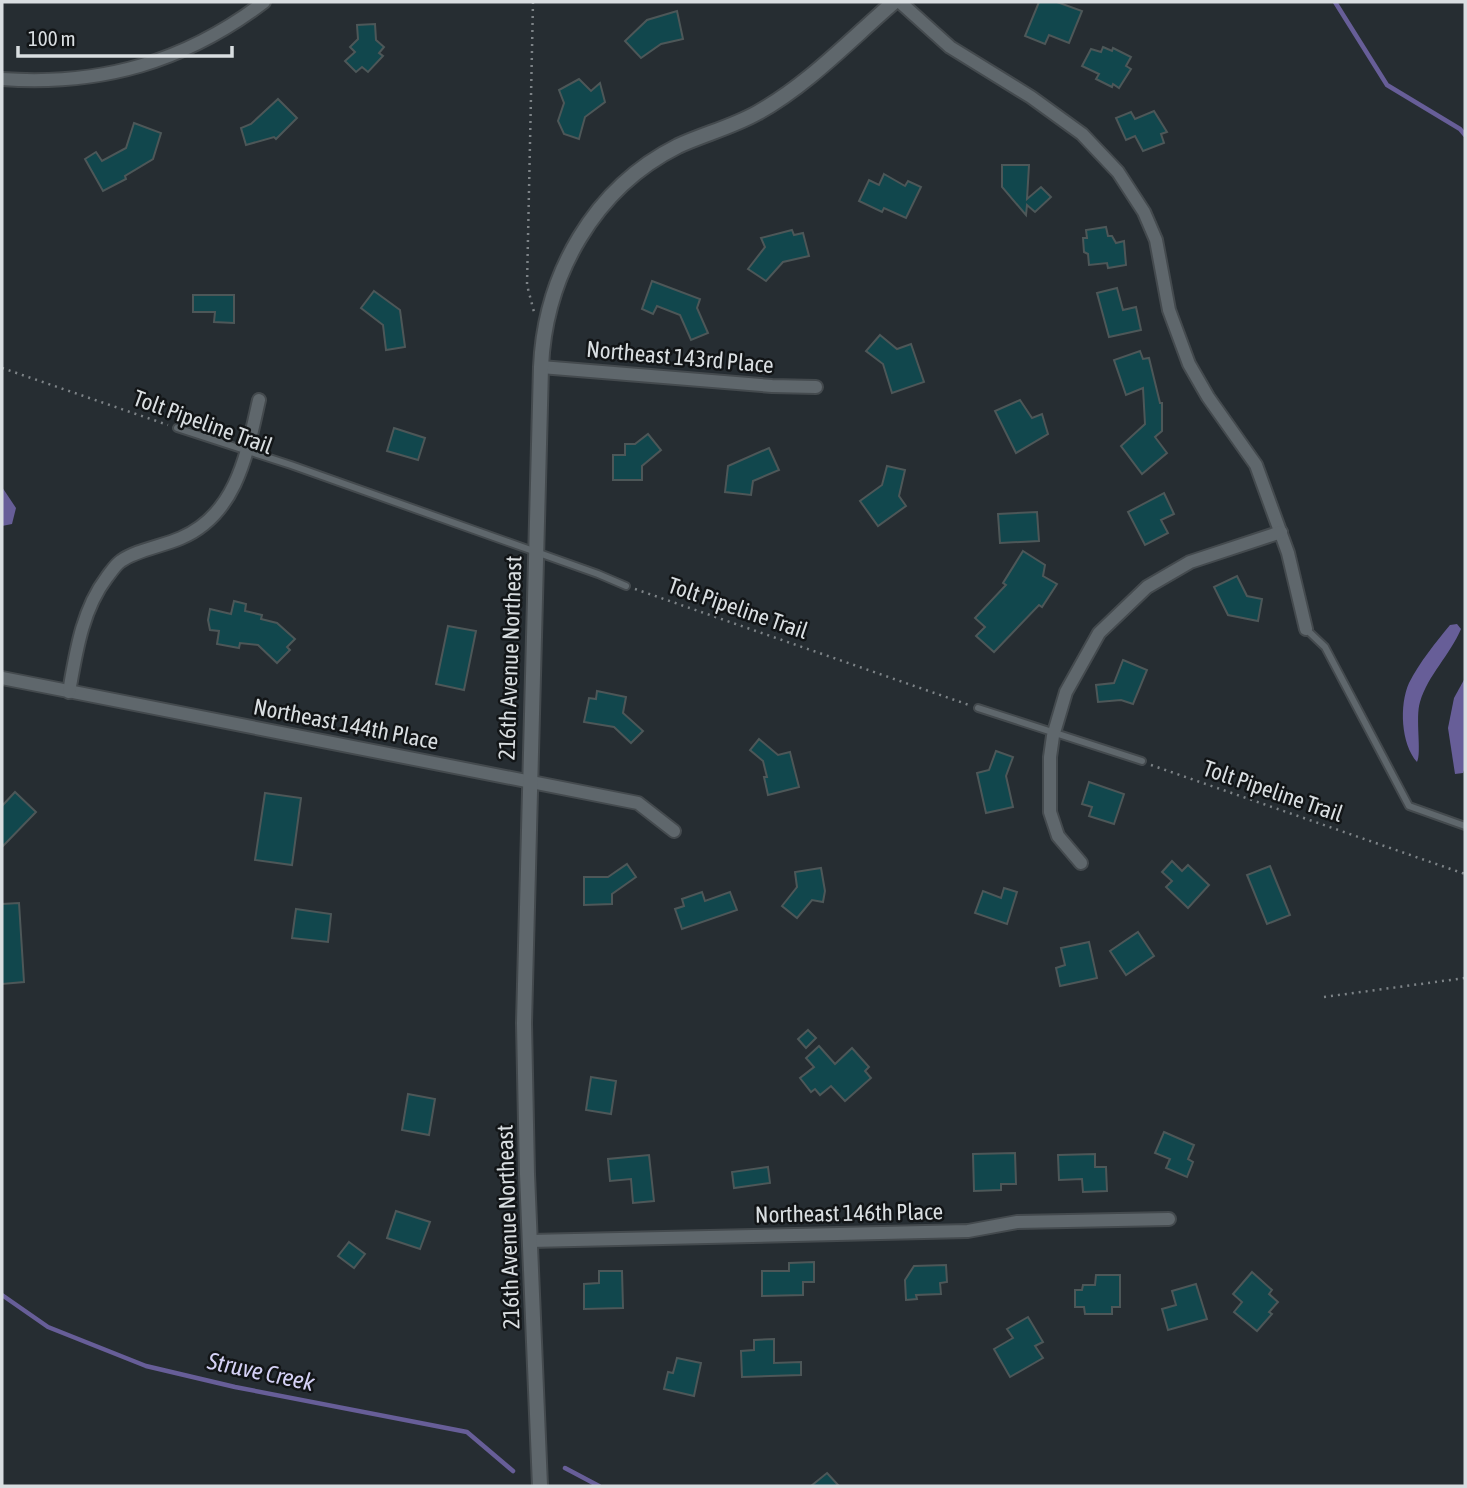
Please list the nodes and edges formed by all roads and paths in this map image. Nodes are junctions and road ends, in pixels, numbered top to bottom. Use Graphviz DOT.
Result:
graph roads {
  1 [pos="264,2"];
  2 [pos="533,2"];
  3 [pos="894,2"];
  4 [pos="900,2"];
  5 [pos="2,79"];
  6 [pos="545,326"];
  7 [pos="541,367"];
  8 [pos="2,368"];
  9 [pos="816,387"];
  10 [pos="259,400"];
  11 [pos="177,428"];
  12 [pos="247,451"];
  13 [pos="1281,532"];
  14 [pos="536,552"];
  15 [pos="626,586"];
  16 [pos="1306,629"];
  17 [pos="2,678"];
  18 [pos="69,692"];
  19 [pos="978,708"];
  20 [pos="1054,732"];
  21 [pos="1142,761"];
  22 [pos="530,781"];
  23 [pos="1465,825"];
  24 [pos="674,831"];
  25 [pos="1081,863"];
  26 [pos="1465,874"];
  27 [pos="1465,978"];
  28 [pos="1324,997"];
  29 [pos="1169,1219"];
  30 [pos="530,1241"];
  31 [pos="540,1486"];
  1 -- 5 [label="street"];
  2 -- 6 [label="path"];
  3 -- 6 [label="street, 216th Avenue Northeast"];
  4 -- 13 [label="street"];
  6 -- 7 [label="street, 216th Avenue Northeast"];
  7 -- 9 [label="street, Northeast 143rd Place"];
  7 -- 14 [label="street, 216th Avenue Northeast"];
  8 -- 11 [label="path, Tolt Pipeline Trail"];
  10 -- 12 [label="street"];
  11 -- 12 [label="lane"];
  12 -- 14 [label="lane"];
  12 -- 18 [label="street"];
  13 -- 16 [label="street"];
  13 -- 20 [label="street"];
  14 -- 15 [label="lane"];
  14 -- 22 [label="street, 216th Avenue Northeast"];
  15 -- 19 [label="path, Tolt Pipeline Trail"];
  16 -- 23 [label="lane"];
  17 -- 18 [label="street, Northeast 144th Place"];
  18 -- 22 [label="street, Northeast 144th Place"];
  19 -- 20 [label="lane"];
  20 -- 21 [label="lane"];
  20 -- 25 [label="street"];
  21 -- 26 [label="path, Tolt Pipeline Trail"];
  22 -- 24 [label="street, Northeast 144th Place"];
  22 -- 30 [label="street, 216th Avenue Northeast"];
  27 -- 28 [label="path"];
  29 -- 30 [label="street, Northeast 146th Place"];
  30 -- 31 [label="street, 216th Avenue Northeast"];
}
